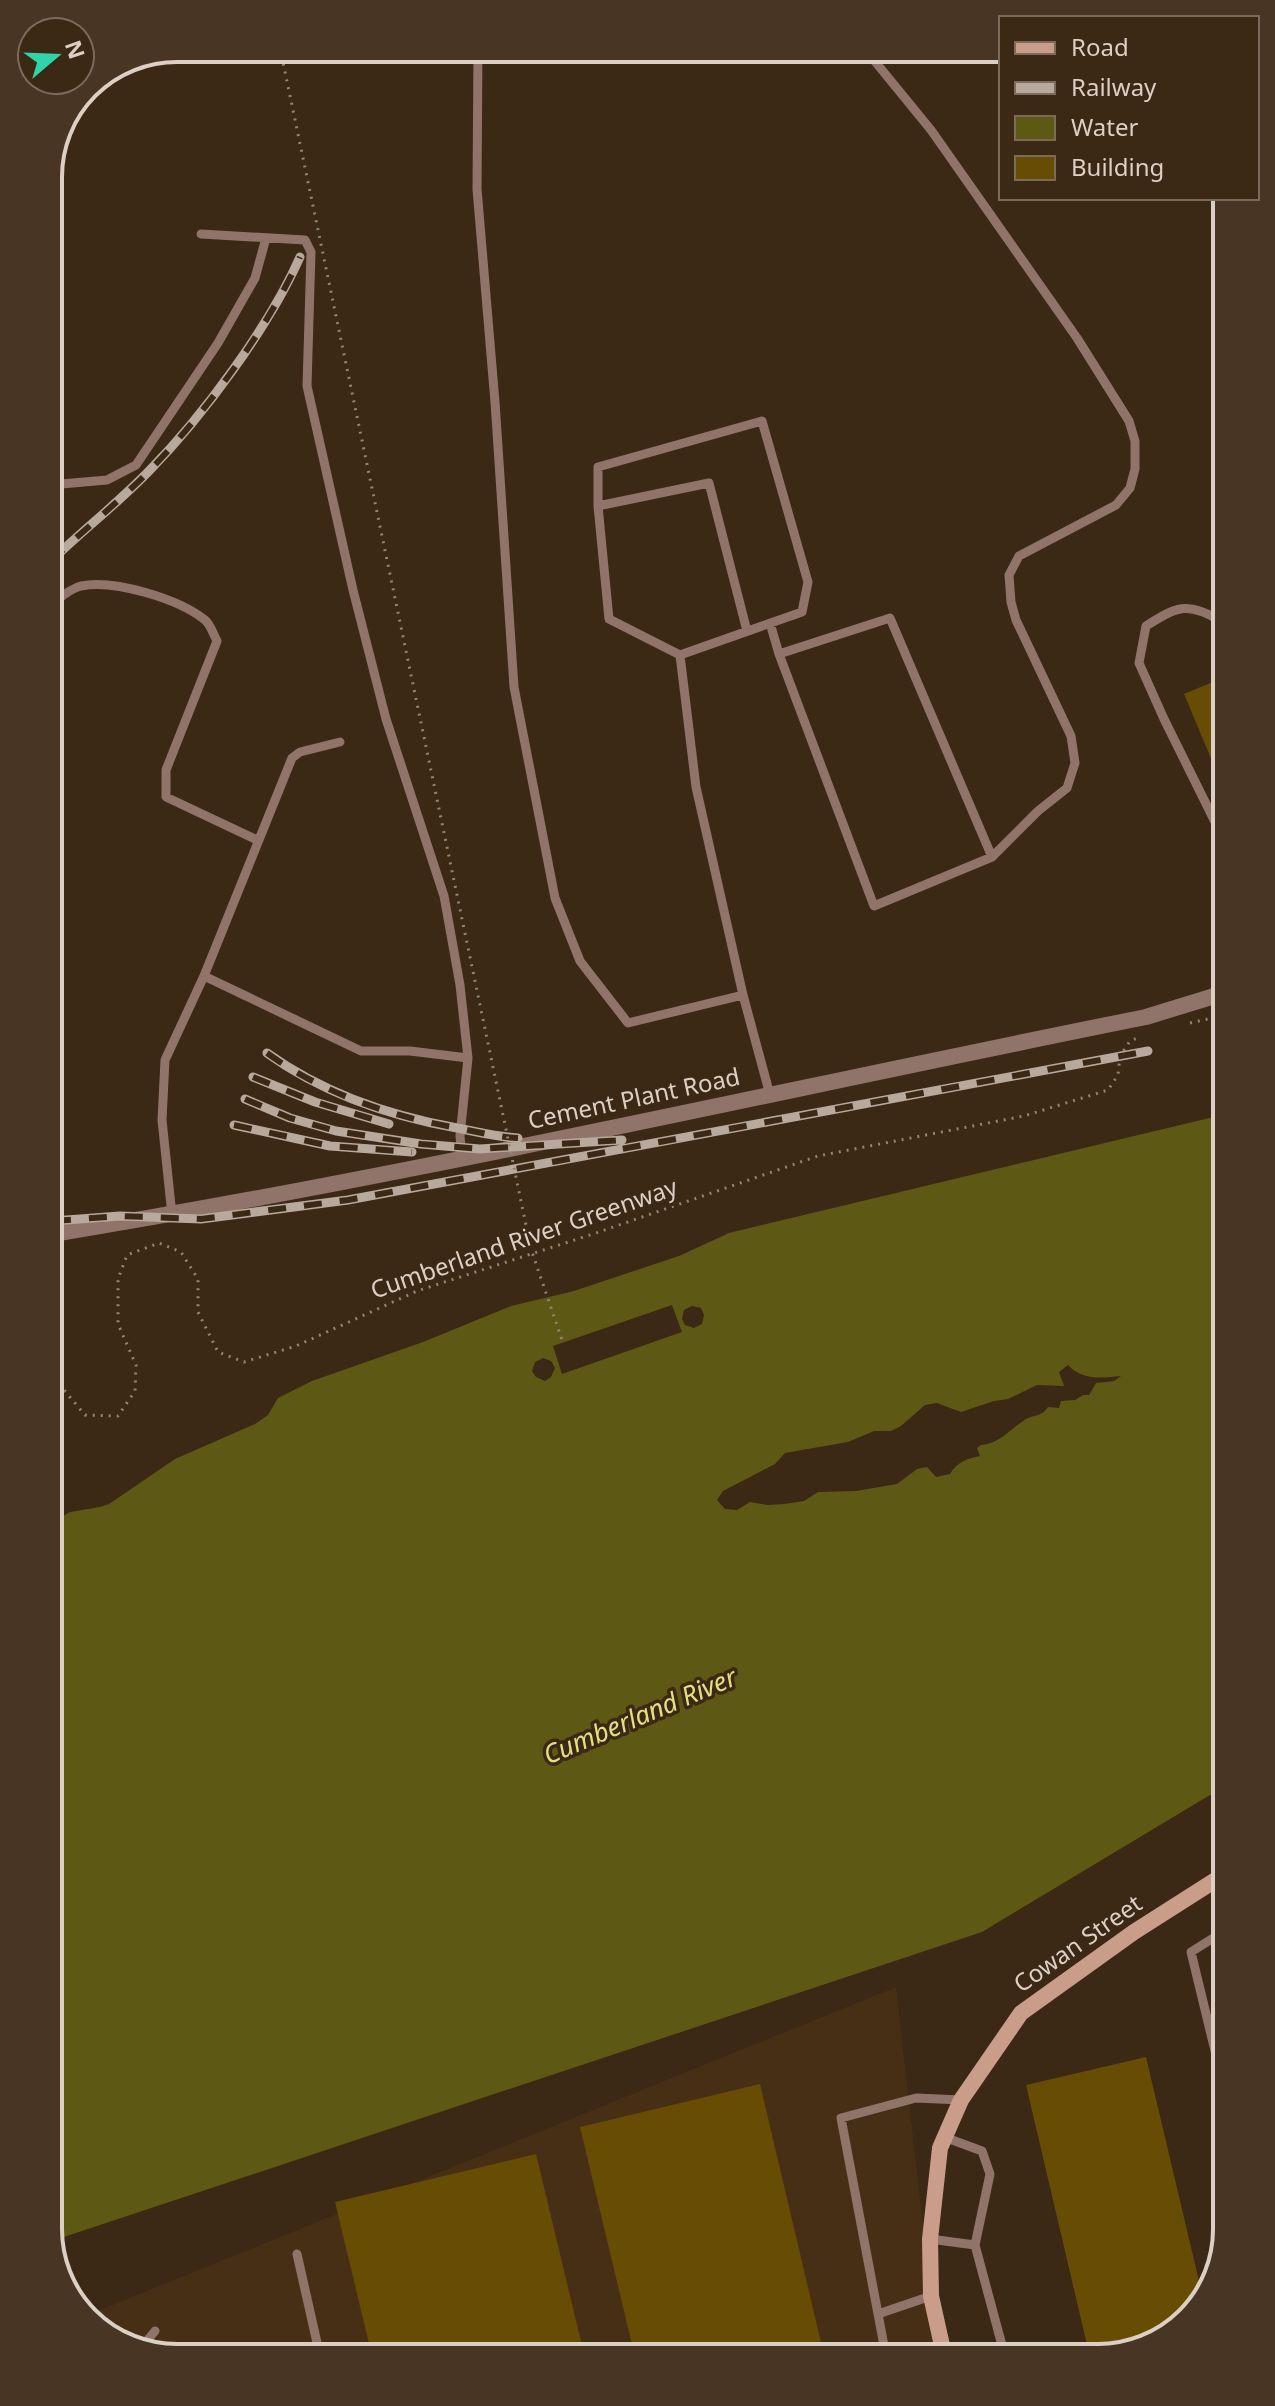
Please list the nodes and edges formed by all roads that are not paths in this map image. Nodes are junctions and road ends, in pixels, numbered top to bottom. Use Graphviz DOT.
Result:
graph roads {
  1 [pos="478,62"];
  2 [pos="875,62"];
  3 [pos="201,234"];
  4 [pos="266,238"];
  5 [pos="62,484"];
  6 [pos="598,506"];
  7 [pos="62,598"];
  8 [pos="1213,616"];
  9 [pos="770,623"];
  10 [pos="747,631"];
  11 [pos="779,654"];
  12 [pos="680,655"];
  13 [pos="340,742"];
  14 [pos="1213,818"];
  15 [pos="257,840"];
  16 [pos="992,857"];
  17 [pos="204,976"];
  18 [pos="743,995"];
  19 [pos="1213,996"];
  20 [pos="468,1058"];
  21 [pos="770,1095"];
  22 [pos="462,1158"];
  23 [pos="172,1215"];
  24 [pos="62,1233"];
  25 [pos="1213,1882"];
  26 [pos="1213,1938"];
  27 [pos="1213,2043"];
  28 [pos="961,2100"];
  29 [pos="944,2137"];
  30 [pos="930,2239"];
  31 [pos="975,2245"];
  32 [pos="297,2254"];
  33 [pos="931,2296"];
  34 [pos="878,2314"];
  35 [pos="155,2331"];
  36 [pos="148,2340"];
  37 [pos="317,2344"];
  38 [pos="884,2344"];
  39 [pos="942,2344"];
  40 [pos="1002,2344"];
  1 -- 18 [label="lane"];
  2 -- 16 [label="lane"];
  3 -- 4 [label="lane"];
  4 -- 5 [label="lane"];
  4 -- 20 [label="lane"];
  6 -- 9 [label="lane"];
  6 -- 10 [label="lane"];
  6 -- 12 [label="lane"];
  7 -- 15 [label="lane"];
  8 -- 14 [label="lane"];
  9 -- 10 [label="lane"];
  9 -- 11 [label="lane"];
  10 -- 12 [label="lane"];
  11 -- 16 [label="lane"];
  11 -- 16 [label="lane"];
  12 -- 18 [label="lane"];
  13 -- 15 [label="lane"];
  15 -- 17 [label="lane"];
  17 -- 20 [label="lane"];
  17 -- 23 [label="lane"];
  18 -- 21 [label="lane"];
  19 -- 21 [label="street, Cement Plant Road"];
  20 -- 22 [label="lane"];
  21 -- 22 [label="street, Cement Plant Road"];
  22 -- 23 [label="street, Cement Plant Road"];
  23 -- 24 [label="street, Cement Plant Road"];
  25 -- 28 [label="street, Cowan Street"];
  26 -- 27 [label="lane"];
  28 -- 29 [label="street, Cowan Street"];
  28 -- 34 [label="lane"];
  29 -- 30 [label="street, Cowan Street"];
  29 -- 31 [label="lane"];
  30 -- 31 [label="lane"];
  30 -- 33 [label="street, Cowan Street"];
  31 -- 40 [label="lane"];
  32 -- 37 [label="lane"];
  33 -- 34 [label="lane"];
  33 -- 39 [label="street, Cowan Street"];
  34 -- 38 [label="lane"];
  35 -- 36 [label="lane"];
}
